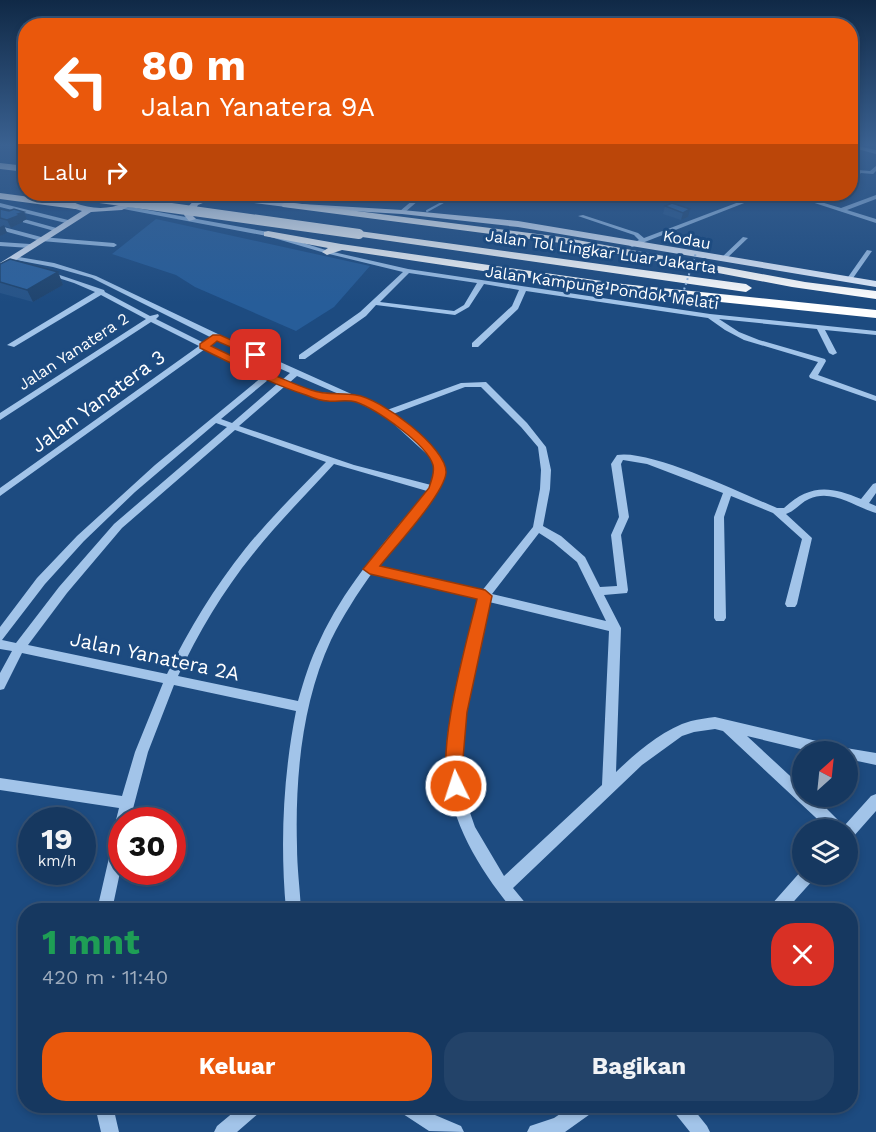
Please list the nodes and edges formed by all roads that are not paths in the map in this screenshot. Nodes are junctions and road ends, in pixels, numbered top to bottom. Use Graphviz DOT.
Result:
graph roads {
  1 [pos="18,197"];
  2 [pos="876,197"];
  3 [pos="2,199"];
  4 [pos="71,201"];
  5 [pos="130,201"];
  6 [pos="133,201"];
  7 [pos="181,201"];
  8 [pos="200,201"];
  9 [pos="264,201"];
  10 [pos="415,201"];
  11 [pos="746,201"];
  12 [pos="813,201"];
  13 [pos="286,205"];
  14 [pos="120,207"];
  15 [pos="82,210"];
  16 [pos="841,210"];
  17 [pos="0,211"];
  18 [pos="147,211"];
  19 [pos="402,212"];
  20 [pos="581,216"];
  21 [pos="192,219"];
  22 [pos="876,221"];
  23 [pos="0,228"];
  24 [pos="55,229"];
  25 [pos="363,229"];
  26 [pos="268,234"];
  27 [pos="745,238"];
  28 [pos="643,240"];
  29 [pos="0,244"];
  30 [pos="114,245"];
  31 [pos="632,245"];
  32 [pos="30,246"];
  33 [pos="341,247"];
  34 [pos="869,251"];
  35 [pos="327,252"];
  36 [pos="6,260"];
  37 [pos="722,260"];
  38 [pos="66,268"];
  39 [pos="408,271"];
  40 [pos="54,275"];
  41 [pos="849,280"];
  42 [pos="481,283"];
  43 [pos="876,284"];
  44 [pos="802,285"];
  45 [pos="523,289"];
  46 [pos="102,291"];
  47 [pos="876,296"];
  48 [pos="375,303"];
  49 [pos="876,307"];
  50 [pos="163,311"];
  51 [pos="876,314"];
  52 [pos="710,316"];
  53 [pos="151,319"];
  54 [pos="820,328"];
  55 [pos="876,333"];
  56 [pos="217,337"];
  57 [pos="11,345"];
  58 [pos="475,345"];
  59 [pos="204,346"];
  60 [pos="833,353"];
  61 [pos="302,357"];
  62 [pos="296,372"];
  63 [pos="267,376"];
  64 [pos="284,383"];
  65 [pos="356,398"];
  66 [pos="876,399"];
  67 [pos="387,413"];
  68 [pos="0,417"];
  69 [pos="215,420"];
  70 [pos="235,427"];
  71 [pos="331,462"];
  72 [pos="876,486"];
  73 [pos="434,489"];
  74 [pos="727,493"];
  75 [pos="0,494"];
  76 [pos="862,504"];
  77 [pos="876,510"];
  78 [pos="776,511"];
  79 [pos="538,528"];
  80 [pos="370,569"];
  81 [pos="598,591"];
  82 [pos="485,596"];
  83 [pos="791,604"];
  84 [pos="720,618"];
  85 [pos="615,628"];
  86 [pos="0,636"];
  87 [pos="0,644"];
  88 [pos="19,648"];
  89 [pos="170,679"];
  90 [pos="0,685"];
  91 [pos="302,706"];
  92 [pos="727,726"];
  93 [pos="793,741"];
  94 [pos="858,755"];
  95 [pos="876,759"];
  96 [pos="0,784"];
  97 [pos="609,786"];
  98 [pos="792,786"];
  99 [pos="876,801"];
  100 [pos="127,803"];
  101 [pos="126,807"];
  102 [pos="815,807"];
  103 [pos="827,819"];
  104 [pos="858,821"];
  105 [pos="109,885"];
  106 [pos="799,885"];
  107 [pos="503,887"];
  108 [pos="106,903"];
  109 [pos="293,903"];
  110 [pos="516,903"];
  111 [pos="782,903"];
  112 [pos="106,1113"];
  113 [pos="246,1113"];
  114 [pos="416,1113"];
  115 [pos="577,1113"];
  116 [pos="686,1113"];
  117 [pos="110,1132"];
  118 [pos="223,1132"];
  119 [pos="455,1132"];
  120 [pos="536,1132"];
  121 [pos="701,1132"];
  1 -- 3 [label="highway"];
  2 -- 16 [label="street"];
  3 -- 15 [label="highway"];
  3 -- 24 [label="street"];
  4 -- 15 [label="main road"];
  5 -- 25 [label="highway, Jalan Tol Lingkar Luar Jakarta, bridge"];
  6 -- 14 [label="main road"];
  7 -- 25 [label="highway, Jalan Tol Lingkar Luar Jakarta"];
  8 -- 21 [label="main road"];
  9 -- 13 [label="main road, Kodau"];
  10 -- 19 [label="street"];
  11 -- 28 [label="street"];
  12 -- 16 [label="street"];
  13 -- 19 [label="main road, Kodau"];
  13 -- 44 [label="highway"];
  14 -- 15 [label="main road"];
  14 -- 18 [label="street, Jalan Kampung Pondok Melati"];
  15 -- 18 [label="main road"];
  15 -- 24 [label="main road"];
  16 -- 22 [label="street"];
  17 -- 24 [label="street"];
  18 -- 21 [label="street, Jalan Kampung Pondok Melati"];
  19 -- 31 [label="main road, Kodau"];
  20 -- 28 [label="street"];
  21 -- 26 [label="street, Jalan Kampung Pondok Melati"];
  23 -- 24 [label="street"];
  24 -- 30 [label="street"];
  24 -- 32 [label="main road"];
  25 -- 44 [label="highway, Jalan Tol Lingkar Luar Jakarta"];
  25 -- 49 [label="highway, Jalan Tol Lingkar Luar Jakarta"];
  26 -- 33 [label="highway"];
  26 -- 35 [label="street, Jalan Kampung Pondok Melati"];
  27 -- 37 [label="street"];
  28 -- 31 [label="street"];
  29 -- 32 [label="street"];
  31 -- 37 [label="main road, Kodau"];
  32 -- 36 [label="main road"];
  33 -- 35 [label="highway"];
  33 -- 51 [label="highway"];
  34 -- 41 [label="street"];
  35 -- 39 [label="street, Jalan Kampung Pondok Melati"];
  36 -- 38 [label="street"];
  36 -- 40 [label="street"];
  37 -- 41 [label="main road, Kodau"];
  38 -- 40 [label="street"];
  38 -- 50 [label="street"];
  39 -- 42 [label="street, Jalan Kampung Pondok Melati"];
  39 -- 48 [label="street"];
  40 -- 46 [label="street"];
  41 -- 43 [label="main road, Kodau"];
  42 -- 45 [label="street, Jalan Kampung Pondok Melati"];
  42 -- 48 [label="street"];
  44 -- 47 [label="highway, Jalan Tol Lingkar Luar Jakarta"];
  45 -- 52 [label="street, Jalan Kampung Pondok Melati"];
  45 -- 58 [label="street"];
  46 -- 53 [label="street"];
  46 -- 57 [label="street"];
  48 -- 61 [label="street"];
  50 -- 53 [label="street, Jalan Yanatera 2"];
  50 -- 56 [label="street"];
  52 -- 54 [label="street, Jalan Kampung Pondok Melati"];
  52 -- 66 [label="street"];
  53 -- 59 [label="street"];
  53 -- 68 [label="street, Jalan Yanatera 2"];
  54 -- 55 [label="street, Jalan Kampung Pondok Melati"];
  54 -- 60 [label="street"];
  56 -- 59 [label="street, Jalan Yanatera 3"];
  56 -- 62 [label="street"];
  59 -- 63 [label="street"];
  59 -- 75 [label="street, Jalan Yanatera 3"];
  62 -- 64 [label="street"];
  62 -- 65 [label="street"];
  63 -- 64 [label="street"];
  63 -- 69 [label="street"];
  64 -- 65 [label="street"];
  64 -- 70 [label="street"];
  65 -- 67 [label="street"];
  67 -- 73 [label="street"];
  67 -- 79 [label="street"];
  69 -- 70 [label="street"];
  69 -- 86 [label="street"];
  70 -- 71 [label="street"];
  70 -- 88 [label="street"];
  71 -- 73 [label="street"];
  71 -- 89 [label="street"];
  72 -- 76 [label="street"];
  73 -- 80 [label="street"];
  74 -- 78 [label="street"];
  74 -- 81 [label="street"];
  74 -- 84 [label="street"];
  76 -- 77 [label="street"];
  76 -- 78 [label="street"];
  78 -- 83 [label="street"];
  79 -- 81 [label="street"];
  79 -- 82 [label="street"];
  80 -- 82 [label="street"];
  80 -- 91 [label="street"];
  81 -- 85 [label="street"];
  82 -- 85 [label="street"];
  82 -- 107 [label="street"];
  85 -- 97 [label="street"];
  87 -- 88 [label="street, Jalan Yanatera 2A"];
  88 -- 89 [label="street, Jalan Yanatera 2A"];
  88 -- 90 [label="street"];
  89 -- 91 [label="street, Jalan Yanatera 2A"];
  89 -- 100 [label="street"];
  91 -- 109 [label="street"];
  92 -- 93 [label="street"];
  92 -- 97 [label="street"];
  92 -- 98 [label="street"];
  94 -- 95 [label="street"];
  96 -- 100 [label="street"];
  97 -- 107 [label="street"];
  99 -- 104 [label="street"];
  100 -- 101 [label="street"];
  102 -- 103 [label="street"];
  105 -- 108 [label="street"];
  106 -- 111 [label="street"];
  107 -- 110 [label="street"];
  112 -- 117 [label="street"];
  113 -- 118 [label="street"];
  114 -- 119 [label="street"];
  115 -- 120 [label="street"];
  116 -- 121 [label="street"];
}
